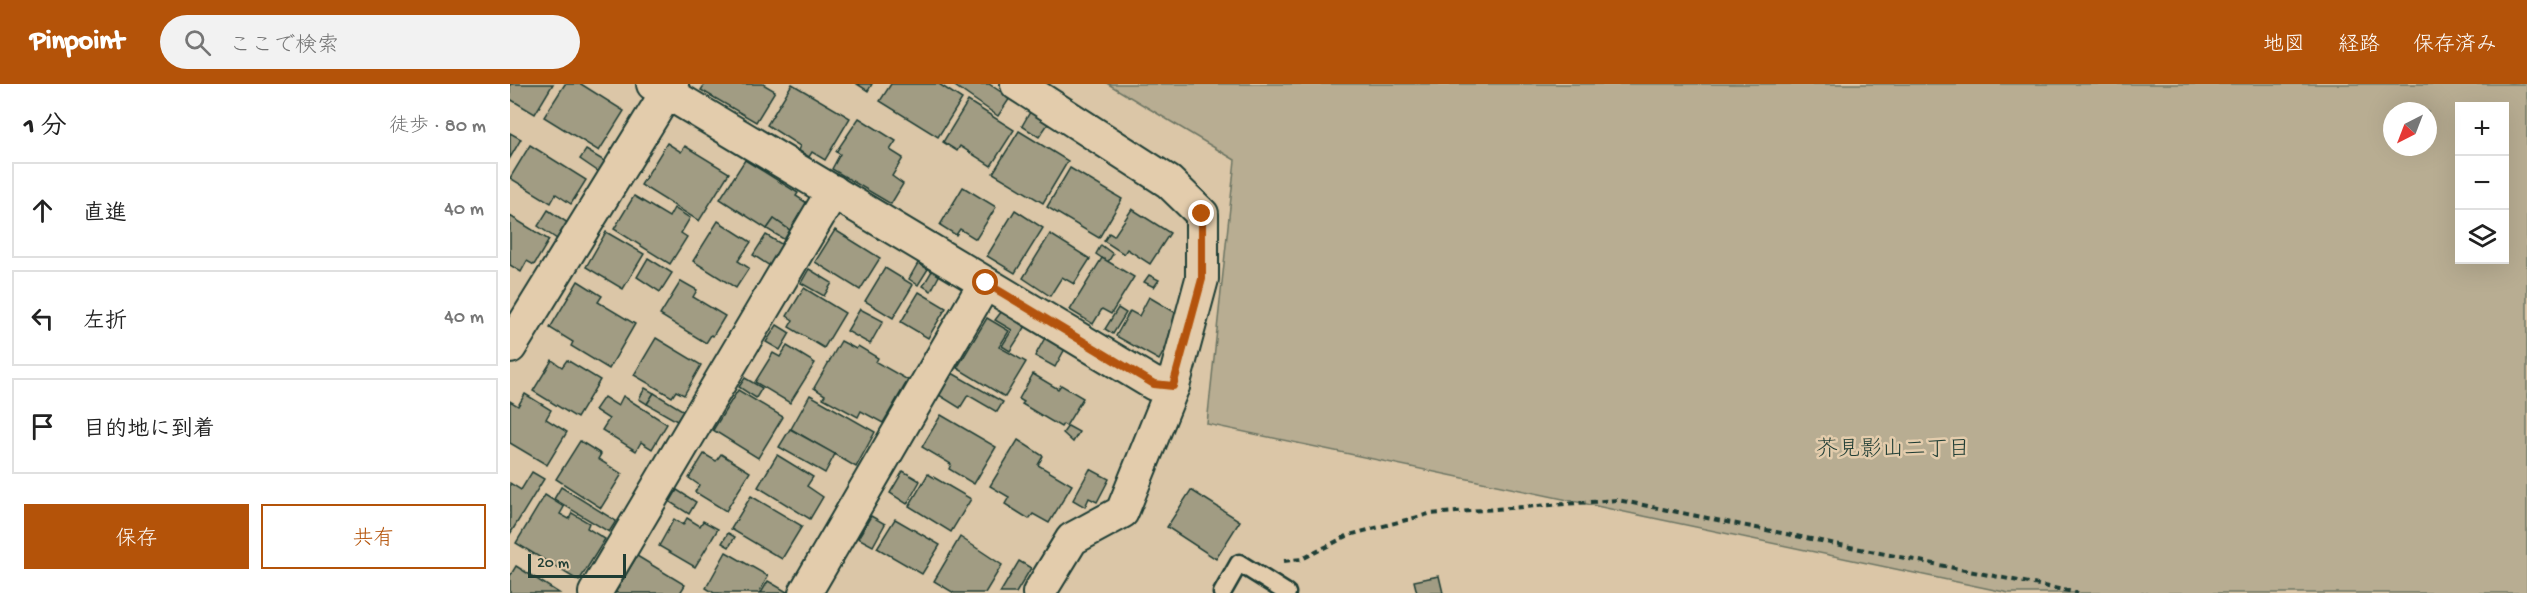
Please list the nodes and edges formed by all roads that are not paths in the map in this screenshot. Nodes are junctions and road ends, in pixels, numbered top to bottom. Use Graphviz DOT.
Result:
graph roads {
  1 [pos="1017,84"];
  2 [pos="664,87"];
  3 [pos="833,191"];
  4 [pos="986,283"];
  5 [pos="510,347"];
  6 [pos="1173,386"];
  7 [pos="595,593"];
  8 [pos="805,593"];
  9 [pos="1039,593"];
  10 [pos="1221,593"];
  11 [pos="1287,593"];
  1 -- 6 [label="street"];
  2 -- 3 [label="street"];
  2 -- 5 [label="street"];
  3 -- 4 [label="street"];
  3 -- 7 [label="street"];
  4 -- 6 [label="street"];
  4 -- 8 [label="street"];
  6 -- 9 [label="street"];
  10 -- 11 [label="lane"];
}
